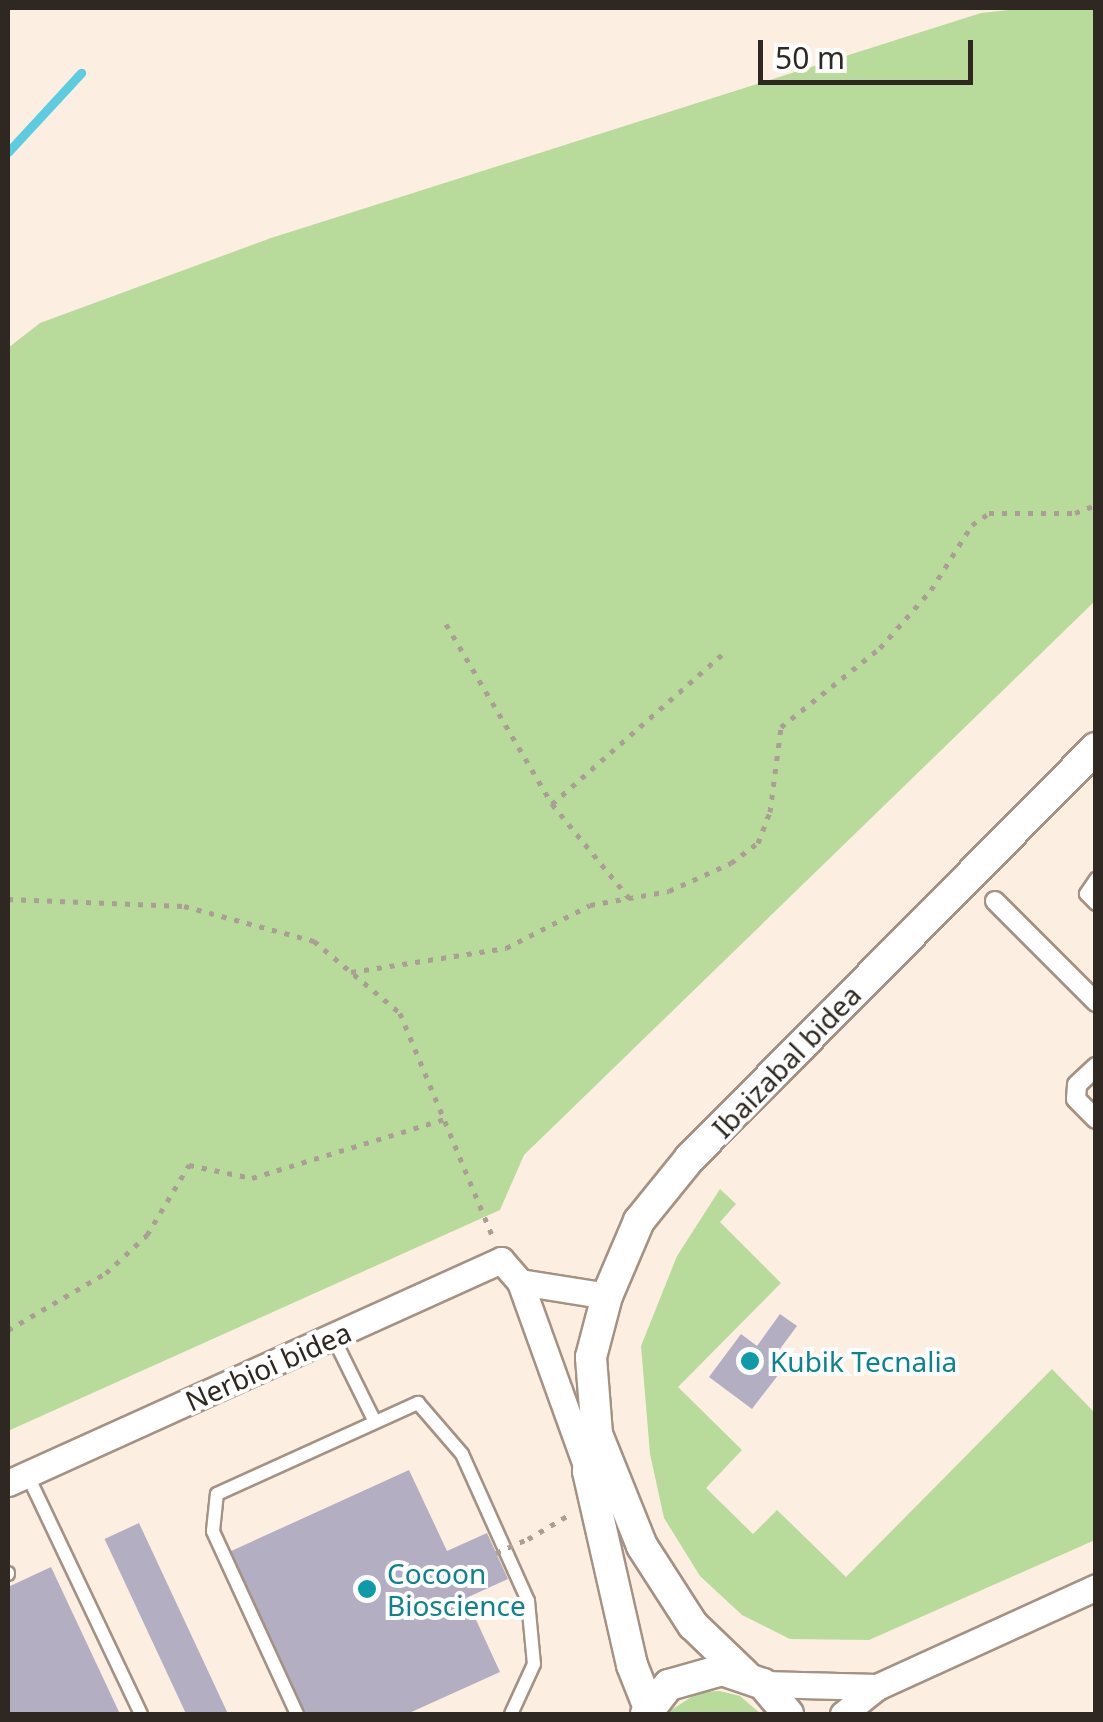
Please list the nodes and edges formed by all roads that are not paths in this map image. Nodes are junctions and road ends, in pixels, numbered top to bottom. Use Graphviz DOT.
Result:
graph roads {
  1 [pos="1096,748"];
  2 [pos="1096,879"];
  3 [pos="996,901"];
  4 [pos="1096,904"];
  5 [pos="1096,1002"];
  6 [pos="1096,1067"];
  7 [pos="1096,1119"];
  8 [pos="520,1282"];
  9 [pos="607,1296"];
  10 [pos="333,1337"];
  11 [pos="374,1420"];
  12 [pos="596,1434"];
  13 [pos="588,1471"];
  14 [pos="17,1478"];
  15 [pos="1096,1587"];
  16 [pos="754,1679"];
  17 [pos="877,1686"];
  18 [pos="647,1711"];
  19 [pos="141,1714"];
  20 [pos="297,1714"];
  21 [pos="511,1714"];
  22 [pos="788,1714"];
  23 [pos="844,1714"];
  1 -- 9 [label="street, Ibaizabal bidea"];
  2 -- 4 [label="lane"];
  3 -- 5 [label="street"];
  6 -- 7 [label="street"];
  8 -- 9 [label="street"];
  8 -- 10 [label="street, Nerbioi bidea"];
  8 -- 13 [label="street"];
  9 -- 12 [label="street, Ibaizabal bidea"];
  10 -- 11 [label="lane"];
  10 -- 14 [label="street, Nerbioi bidea"];
  11 -- 20 [label="lane"];
  11 -- 21 [label="lane"];
  12 -- 13 [label="street, Ibaizabal bidea"];
  12 -- 16 [label="street, Ibaizabal bidea"];
  13 -- 18 [label="street, Ibaizabal bidea"];
  14 -- 19 [label="lane"];
  15 -- 17 [label="street"];
  16 -- 17 [label="street"];
  16 -- 18 [label="street"];
  16 -- 22 [label="street, Ibaizabal bidea"];
  17 -- 23 [label="street"];
}
